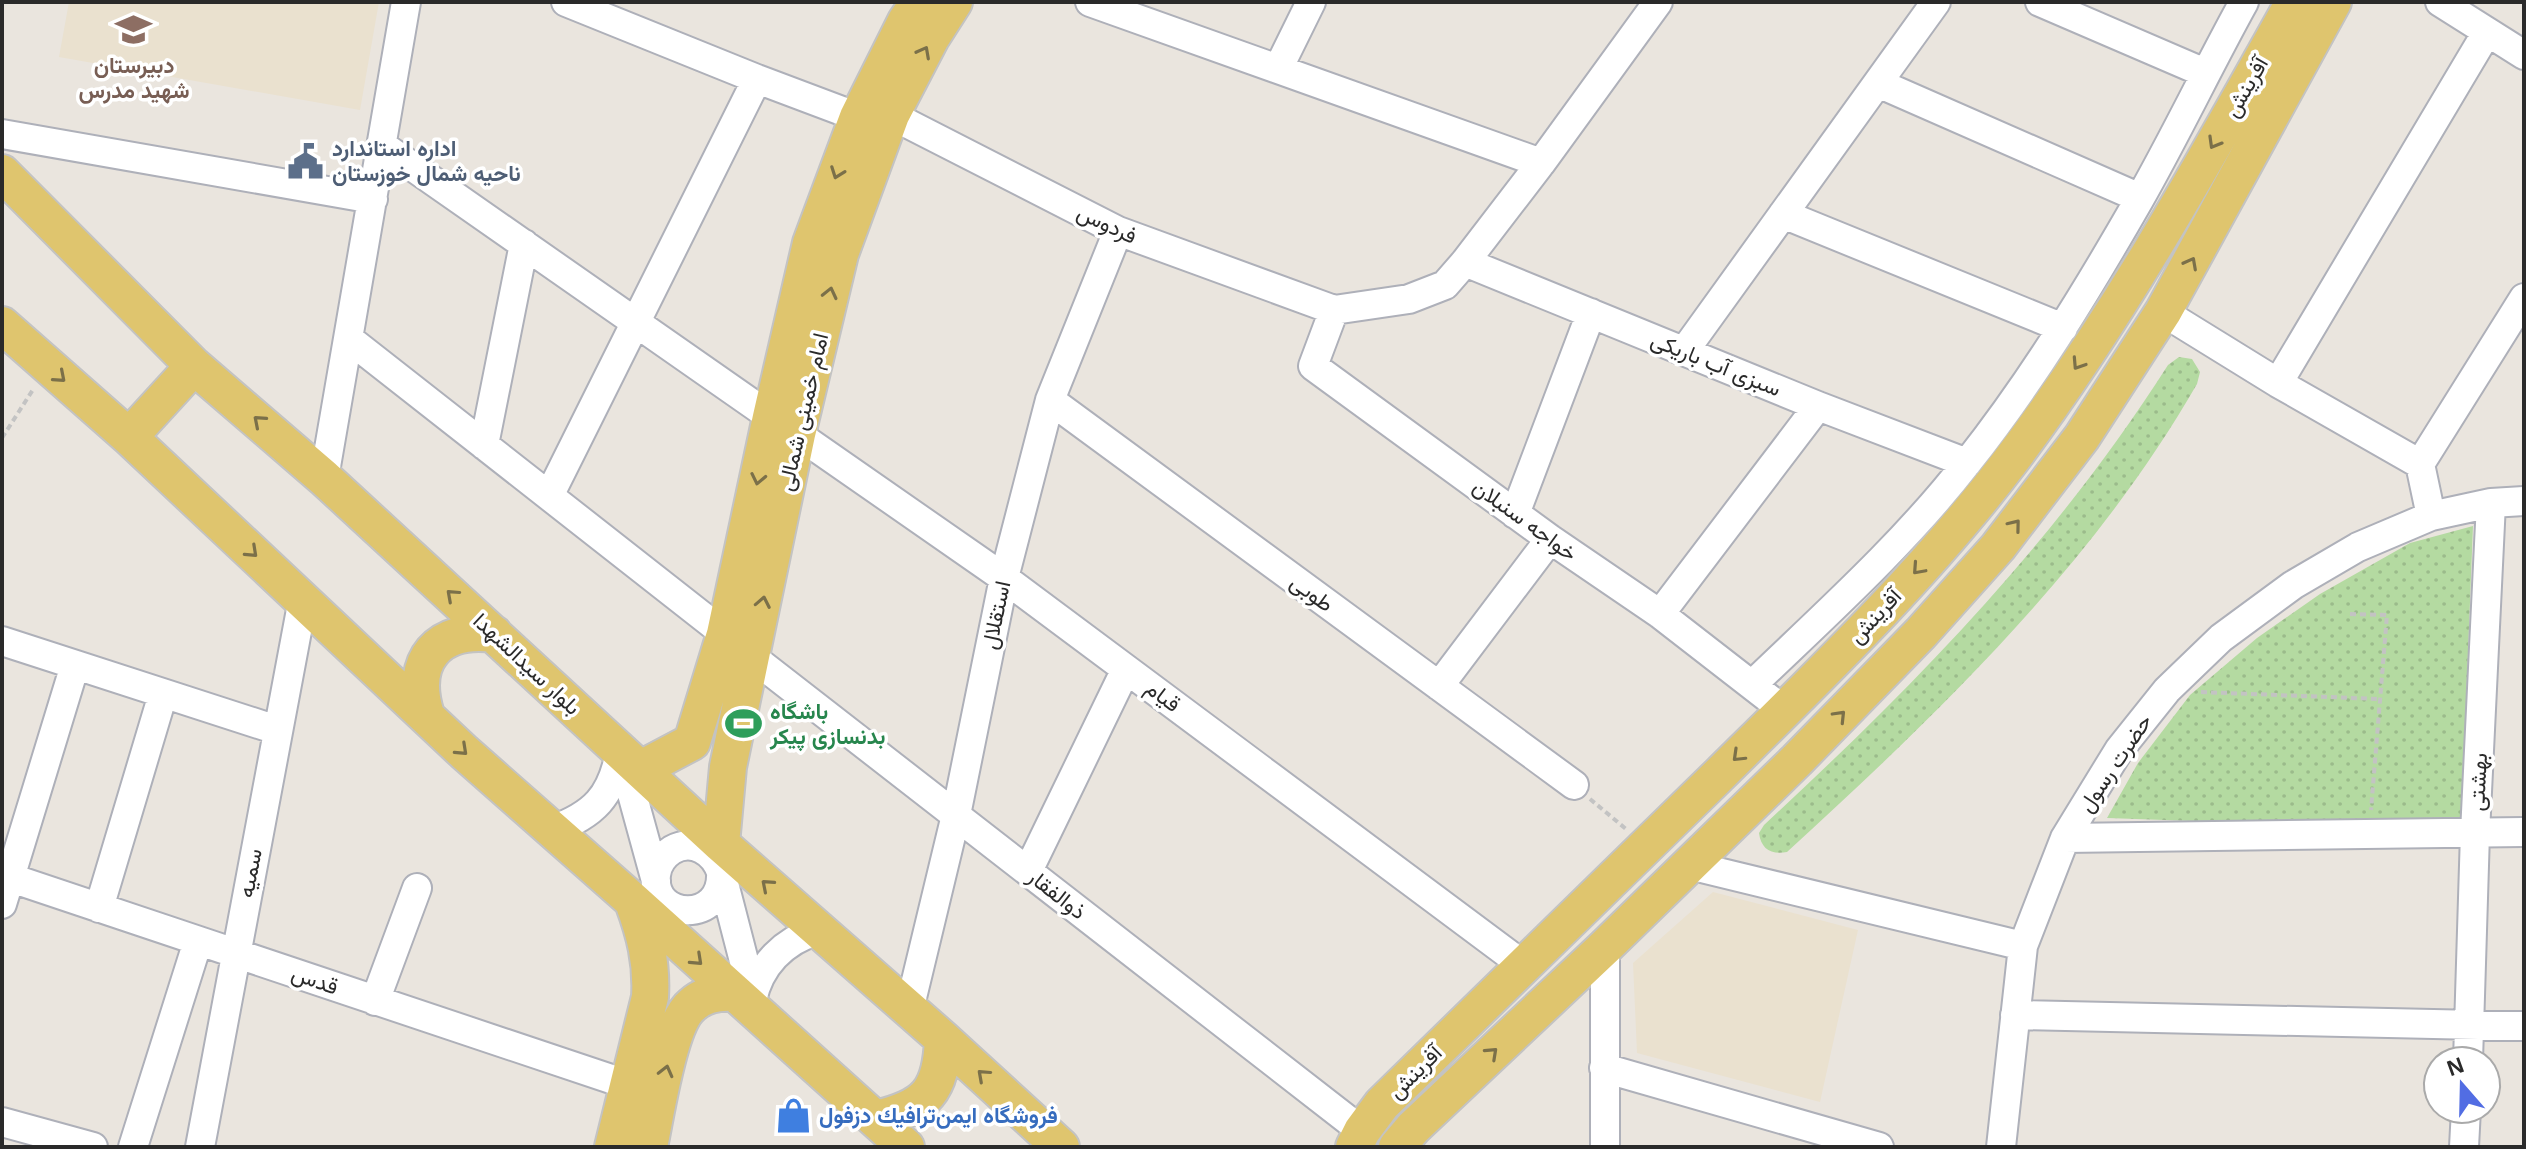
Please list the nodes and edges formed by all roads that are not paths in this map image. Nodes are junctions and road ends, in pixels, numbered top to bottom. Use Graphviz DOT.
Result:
graph roads {
  1 [pos="406,2"];
  2 [pos="566,2"];
  3 [pos="919,2"];
  4 [pos="954,2"];
  5 [pos="1090,2"];
  6 [pos="1311,2"];
  7 [pos="1658,2"];
  8 [pos="1936,2"];
  9 [pos="2040,2"];
  10 [pos="2244,2"];
  11 [pos="2294,2"];
  12 [pos="2333,2"];
  13 [pos="2440,2"];
  14 [pos="2487,32"];
  15 [pos="2524,55"];
  16 [pos="1278,69"];
  17 [pos="2205,73"];
  18 [pos="757,79"];
  19 [pos="1878,83"];
  20 [pos="874,116"];
  21 [pos="2,134"];
  22 [pos="383,146"];
  23 [pos="1541,163"];
  24 [pos="2,173"];
  25 [pos="2140,198"];
  26 [pos="373,199"];
  27 [pos="1783,214"];
  28 [pos="1118,231"];
  29 [pos="524,244"];
  30 [pos="1465,262"];
  31 [pos="2524,298"];
  32 [pos="1334,310"];
  33 [pos="2163,312"];
  34 [pos="1591,313"];
  35 [pos="637,323"];
  36 [pos="2,325"];
  37 [pos="2063,328"];
  38 [pos="349,339"];
  39 [pos="1685,350"];
  40 [pos="194,366"];
  41 [pos="2278,383"];
  42 [pos="1050,400"];
  43 [pos="1818,406"];
  44 [pos="784,426"];
  45 [pos="129,437"];
  46 [pos="484,445"];
  47 [pos="1967,463"];
  48 [pos="2420,464"];
  49 [pos="324,478"];
  50 [pos="550,494"];
  51 [pos="2524,501"];
  52 [pos="2491,503"];
  53 [pos="1515,514"];
  54 [pos="2431,516"];
  55 [pos="1550,539"];
  56 [pos="1004,578"];
  57 [pos="303,599"];
  58 [pos="1660,614"];
  59 [pos="494,634"];
  60 [pos="2,641"];
  61 [pos="739,645"];
  62 [pos="75,665"];
  63 [pos="1126,669"];
  64 [pos="1753,684"];
  65 [pos="1439,686"];
  66 [pos="163,694"];
  67 [pos="1785,711"];
  68 [pos="426,715"];
  69 [pos="277,730"];
  70 [pos="692,742"];
  71 [pos="631,760"];
  72 [pos="728,767"];
  73 [pos="1574,785"];
  74 [pos="956,815"];
  75 [pos="552,830"];
  76 [pos="2524,832"];
  77 [pos="2475,833"];
  78 [pos="2065,838"];
  79 [pos="721,858"];
  80 [pos="1689,865"];
  81 [pos="1028,871"];
  82 [pos="5,885"];
  83 [pos="417,888"];
  84 [pos="644,891"];
  85 [pos="99,908"];
  86 [pos="818,930"];
  87 [pos="198,941"];
  88 [pos="2023,946"];
  89 [pos="1605,947"];
  90 [pos="234,953"];
  91 [pos="1523,965"];
  92 [pos="650,997"];
  93 [pos="745,999"];
  94 [pos="375,1001"];
  95 [pos="909,1010"];
  96 [pos="2015,1015"];
  97 [pos="680,1021"];
  98 [pos="2469,1025"];
  99 [pos="2524,1026"];
  100 [pos="943,1039"];
  101 [pos="2468,1045"];
  102 [pos="1420,1067"];
  103 [pos="1604,1068"];
  104 [pos="629,1085"];
  105 [pos="1448,1095"];
  106 [pos="876,1119"];
  107 [pos="2,1122"];
  108 [pos="2465,1125"];
  109 [pos="1358,1139"];
  110 [pos="904,1146"];
  111 [pos="93,1147"];
  112 [pos="133,1147"];
  113 [pos="200,1147"];
  114 [pos="613,1147"];
  115 [pos="649,1147"];
  116 [pos="1061,1147"];
  117 [pos="1397,1147"];
  118 [pos="1605,1147"];
  119 [pos="1879,1147"];
  120 [pos="2001,1147"];
  121 [pos="2464,1147"];
  1 -- 22 [label="street"];
  2 -- 18 [label="street, فردوس"];
  3 -- 20 [label="main road, امام خمینی شمالی"];
  20 -- 4 [label="main road, امام خمینی شمالی, one-way"];
  5 -- 16 [label="street"];
  6 -- 16 [label="street"];
  7 -- 23 [label="street"];
  8 -- 19 [label="street"];
  9 -- 17 [label="street"];
  10 -- 17 [label="street"];
  11 -- 67 [label="main road, آفرینش, one-way"];
  33 -- 12 [label="main road, آفرینش, one-way"];
  13 -- 14 [label="street"];
  14 -- 15 [label="street"];
  14 -- 41 [label="street"];
  16 -- 23 [label="street"];
  17 -- 25 [label="street"];
  18 -- 20 [label="street, فردوس"];
  18 -- 35 [label="street"];
  19 -- 25 [label="street"];
  19 -- 27 [label="street"];
  20 -- 28 [label="street, فردوس"];
  20 -- 44 [label="main road, امام خمینی شمالی"];
  21 -- 26 [label="street"];
  22 -- 26 [label="street"];
  22 -- 29 [label="street, قیام"];
  23 -- 30 [label="street"];
  24 -- 40 [label="main road, بلوار سیدالشهدا"];
  25 -- 37 [label="street"];
  26 -- 38 [label="street"];
  27 -- 37 [label="street"];
  27 -- 39 [label="street"];
  28 -- 32 [label="street, فردوس"];
  28 -- 42 [label="street, استقلال"];
  29 -- 35 [label="street, قیام"];
  29 -- 46 [label="street"];
  30 -- 32 [label="street"];
  30 -- 34 [label="street, سبزی آب باریکی"];
  31 -- 48 [label="street"];
  32 -- 53 [label="street, خواجه سنبلان"];
  33 -- 41 [label="street"];
  80 -- 33 [label="main road, آفرینش, one-way"];
  34 -- 39 [label="street, سبزی آب باریکی"];
  34 -- 53 [label="street"];
  35 -- 44 [label="street, قیام"];
  35 -- 50 [label="street"];
  36 -- 45 [label="main road, one-way"];
  37 -- 47 [label="street"];
  38 -- 46 [label="street, ذوالفقار"];
  38 -- 49 [label="street"];
  39 -- 43 [label="street, سبزی آب باریکی"];
  40 -- 45 [label="main road"];
  49 -- 40 [label="main road, بلوار سیدالشهدا, one-way"];
  41 -- 48 [label="street"];
  42 -- 56 [label="street, استقلال"];
  42 -- 65 [label="street, طوبی"];
  43 -- 47 [label="street, سبزی آب باریکی"];
  43 -- 58 [label="street"];
  44 -- 56 [label="street, قیام"];
  44 -- 61 [label="main road, امام خمینی شمالی"];
  45 -- 57 [label="main road, one-way"];
  46 -- 50 [label="street, ذوالفقار"];
  47 -- 64 [label="street"];
  48 -- 54 [label="street"];
  59 -- 49 [label="main road, بلوار سیدالشهدا, one-way"];
  50 -- 61 [label="street, ذوالفقار"];
  51 -- 52 [label="street, حضرت رسول"];
  52 -- 54 [label="street, حضرت رسول"];
  52 -- 77 [label="street, بهشتی"];
  53 -- 55 [label="street, خواجه سنبلان"];
  54 -- 78 [label="street, حضرت رسول"];
  55 -- 58 [label="street, خواجه سنبلان"];
  55 -- 65 [label="street"];
  56 -- 63 [label="street, قیام"];
  56 -- 74 [label="street, استقلال"];
  57 -- 68 [label="main road"];
  57 -- 69 [label="street, سمیه"];
  58 -- 64 [label="street, خواجه سنبلان"];
  59 -- 68 [label="main road"];
  59 -- 71 [label="main road, بلوار سیدالشهدا"];
  60 -- 62 [label="street"];
  61 -- 70 [label="main road, امام خمینی شمالی"];
  61 -- 72 [label="main road, امام خمینی شمالی"];
  61 -- 74 [label="street, ذوالفقار"];
  62 -- 66 [label="street"];
  62 -- 82 [label="street"];
  63 -- 81 [label="street"];
  63 -- 91 [label="street, قیام"];
  64 -- 67 [label="street, خواجه سنبلان"];
  65 -- 73 [label="street, طوبی"];
  66 -- 69 [label="street"];
  66 -- 85 [label="street"];
  67 -- 91 [label="main road, آفرینش, one-way"];
  68 -- 75 [label="main road, one-way"];
  69 -- 90 [label="street, سمیه"];
  70 -- 71 [label="main road"];
  70 -- 72 [label="main road"];
  71 -- 75 [label="street"];
  71 -- 79 [label="main road, بلوار سیدالشهدا"];
  71 -- 84 [label="street"];
  72 -- 79 [label="main road, امام خمینی شمالی"];
  74 -- 81 [label="street, ذوالفقار"];
  74 -- 95 [label="street, استقلال"];
  75 -- 84 [label="main road"];
  76 -- 77 [label="street"];
  77 -- 78 [label="street"];
  77 -- 98 [label="street, بهشتی"];
  78 -- 88 [label="street, حضرت رسول"];
  79 -- 84 [label="street"];
  79 -- 84 [label="street"];
  86 -- 79 [label="main road, بلوار سیدالشهدا, one-way"];
  79 -- 93 [label="street"];
  80 -- 88 [label="street"];
  80 -- 89 [label="main road, آفرینش"];
  81 -- 109 [label="street, ذوالفقار"];
  82 -- 85 [label="street, قدس"];
  83 -- 94 [label="street"];
  84 -- 92 [label="main road"];
  84 -- 93 [label="main road, one-way"];
  85 -- 87 [label="street, قدس"];
  86 -- 93 [label="street"];
  86 -- 95 [label="main road, بلوار سیدالشهدا"];
  87 -- 90 [label="street, قدس"];
  87 -- 112 [label="street"];
  88 -- 96 [label="street, حضرت رسول"];
  89 -- 103 [label="street"];
  105 -- 89 [label="main road, آفرینش, one-way"];
  90 -- 94 [label="street, قدس"];
  90 -- 113 [label="street, سمیه"];
  91 -- 102 [label="main road, آفرینش"];
  92 -- 97 [label="main road"];
  92 -- 104 [label="main road"];
  93 -- 97 [label="main road"];
  93 -- 106 [label="main road"];
  94 -- 104 [label="street, قدس"];
  95 -- 100 [label="main road, بلوار سیدالشهدا"];
  96 -- 98 [label="street"];
  96 -- 120 [label="street, حضرت رسول"];
  115 -- 97 [label="main road, one-way"];
  98 -- 99 [label="street"];
  98 -- 101 [label="street, بهشتی"];
  100 -- 106 [label="main road"];
  116 -- 100 [label="main road, بلوار سیدالشهدا, one-way"];
  102 -- 105 [label="main road"];
  102 -- 109 [label="main road, آفرینش"];
  103 -- 118 [label="street"];
  103 -- 119 [label="street"];
  104 -- 114 [label="main road"];
  105 -- 117 [label="main road, آفرینش"];
  106 -- 110 [label="main road"];
  107 -- 111 [label="street"];
  108 -- 121 [label="street"];
}
